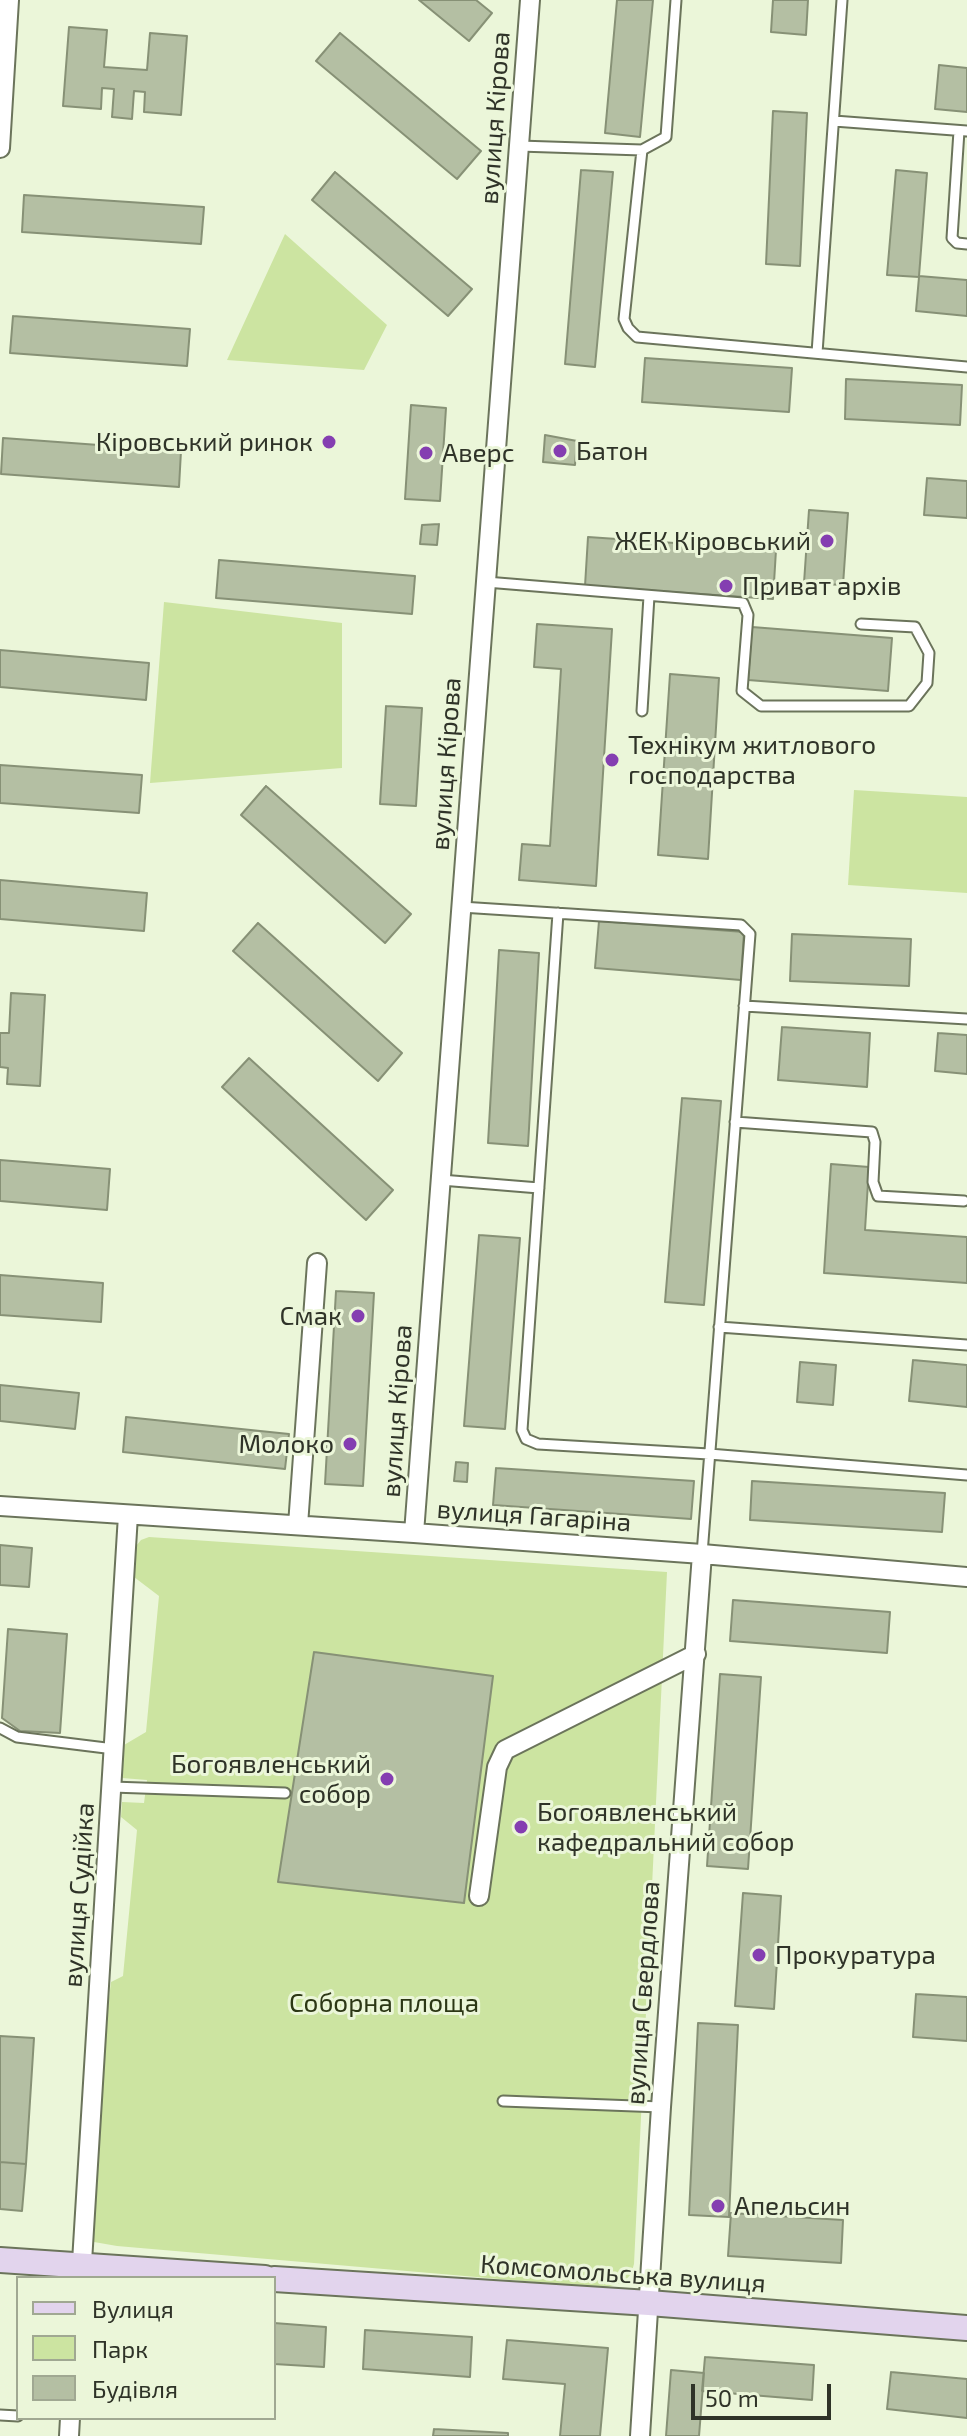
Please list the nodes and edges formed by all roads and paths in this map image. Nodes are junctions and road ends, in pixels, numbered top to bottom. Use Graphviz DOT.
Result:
graph roads {
  1 [pos="9,0"];
  2 [pos="530,0"];
  3 [pos="676,0"];
  4 [pos="842,0"];
  5 [pos="3,39"];
  6 [pos="834,121"];
  7 [pos="963,131"];
  8 [pos="519,146"];
  9 [pos="0,148"];
  10 [pos="642,150"];
  11 [pos="967,244"];
  12 [pos="817,353"];
  13 [pos="967,367"];
  14 [pos="486,582"];
  15 [pos="649,596"];
  16 [pos="861,624"];
  17 [pos="642,711"];
  18 [pos="461,907"];
  19 [pos="558,913"];
  20 [pos="744,1006"];
  21 [pos="967,1019"];
  22 [pos="735,1122"];
  23 [pos="441,1180"];
  24 [pos="539,1188"];
  25 [pos="964,1201"];
  26 [pos="317,1263"];
  27 [pos="719,1327"];
  28 [pos="967,1345"];
  29 [pos="709,1454"];
  30 [pos="967,1475"];
  31 [pos="0,1506"];
  32 [pos="128,1515"];
  33 [pos="298,1525"];
  34 [pos="414,1533"];
  35 [pos="702,1554"];
  36 [pos="967,1577"];
  37 [pos="696,1654"];
  38 [pos="0,1728"];
  39 [pos="114,1749"];
  40 [pos="112,1787"];
  41 [pos="285,1793"];
  42 [pos="479,1896"];
  43 [pos="503,2101"];
  44 [pos="661,2107"];
  45 [pos="0,2260"];
  46 [pos="81,2272"];
  47 [pos="204,2276"];
  48 [pos="276,2279"];
  49 [pos="649,2303"];
  50 [pos="967,2328"];
  51 [pos="640,2436"];
  1 -- 5 [label="street"];
  2 -- 8 [label="street, вулиця Кірова"];
  3 -- 10 [label="lane"];
  4 -- 6 [label="lane"];
  5 -- 9 [label="street"];
  6 -- 7 [label="lane"];
  6 -- 12 [label="lane"];
  7 -- 11 [label="lane"];
  8 -- 10 [label="lane"];
  8 -- 14 [label="street, вулиця Кірова"];
  10 -- 12 [label="lane"];
  12 -- 13 [label="lane"];
  14 -- 15 [label="lane"];
  14 -- 18 [label="street, вулиця Кірова"];
  15 -- 16 [label="lane"];
  15 -- 17 [label="lane"];
  18 -- 19 [label="lane"];
  18 -- 23 [label="street, вулиця Кірова"];
  19 -- 20 [label="lane"];
  19 -- 24 [label="lane"];
  20 -- 21 [label="lane"];
  20 -- 22 [label="lane"];
  22 -- 25 [label="lane"];
  22 -- 27 [label="lane"];
  23 -- 24 [label="lane"];
  23 -- 34 [label="street, вулиця Кірова"];
  24 -- 29 [label="lane"];
  26 -- 33 [label="street"];
  27 -- 28 [label="lane"];
  27 -- 29 [label="lane"];
  29 -- 30 [label="lane"];
  29 -- 35 [label="lane"];
  31 -- 32 [label="street, вулиця Гагаріна"];
  32 -- 33 [label="street, вулиця Гагаріна"];
  32 -- 39 [label="street, вулиця Судійка"];
  33 -- 34 [label="street, вулиця Гагаріна"];
  34 -- 35 [label="street, вулиця Гагаріна"];
  35 -- 36 [label="street, вулиця Гагаріна"];
  35 -- 37 [label="street, вулиця Свердлова"];
  37 -- 42 [label="street"];
  37 -- 44 [label="street, вулиця Свердлова"];
  38 -- 39 [label="lane"];
  39 -- 40 [label="street, вулиця Судійка"];
  40 -- 41 [label="lane"];
  40 -- 46 [label="street, вулиця Судійка"];
  43 -- 44 [label="lane"];
  44 -- 49 [label="street, вулиця Свердлова"];
  45 -- 46 [label="street"];
  46 -- 47 [label="street"];
  48 -- 49 [label="street, Комсомольська вулиця"];
  49 -- 50 [label="street, Комсомольська вулиця"];
  49 -- 51 [label="street, вулиця Свердлова"];
}
